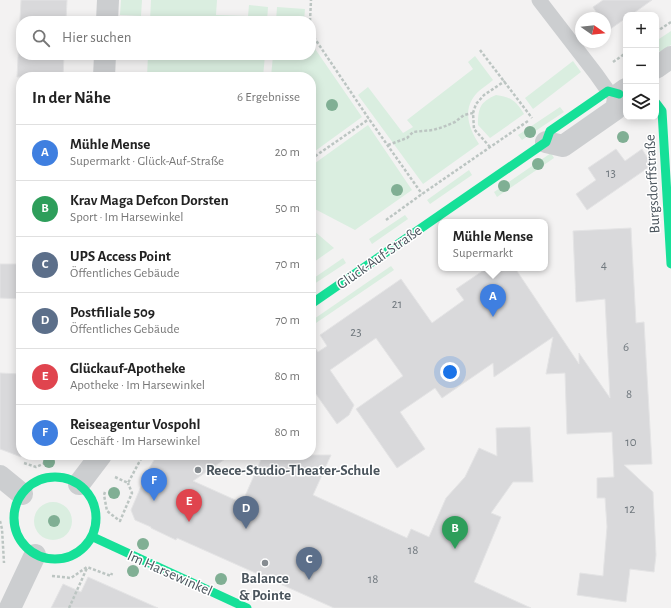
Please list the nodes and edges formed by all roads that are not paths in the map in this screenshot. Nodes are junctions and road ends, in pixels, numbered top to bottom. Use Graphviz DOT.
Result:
graph roads {
  1 [pos="108,0"];
  2 [pos="539,0"];
  3 [pos="107,16"];
  4 [pos="671,57"];
  5 [pos="105,60"];
  6 [pos="659,66"];
  7 [pos="104,72"];
  8 [pos="618,91"];
  9 [pos="659,108"];
  10 [pos="546,142"];
  11 [pos="671,264"];
  12 [pos="316,301"];
  13 [pos="106,465"];
  14 [pos="0,476"];
  15 [pos="79,484"];
  16 [pos="22,494"];
  17 [pos="93,537"];
  18 [pos="35,555"];
  19 [pos="10,608"];
  20 [pos="247,608"];
  1 -- 3 [label="street"];
  2 -- 8 [label="lane"];
  4 -- 6 [label="street"];
  5 -- 7 [label="street"];
  8 -- 10 [label="street, Glück-Auf-Straße"];
  9 -- 11 [label="street, Burgsdorffstraße"];
  10 -- 12 [label="street, Glück-Auf-Straße"];
  13 -- 15 [label="street"];
  14 -- 16 [label="street"];
  15 -- 16 [label="street"];
  15 -- 17 [label="street"];
  16 -- 18 [label="street"];
  17 -- 18 [label="street"];
  17 -- 20 [label="street, Im Harsewinkel"];
  18 -- 19 [label="street"];
}
